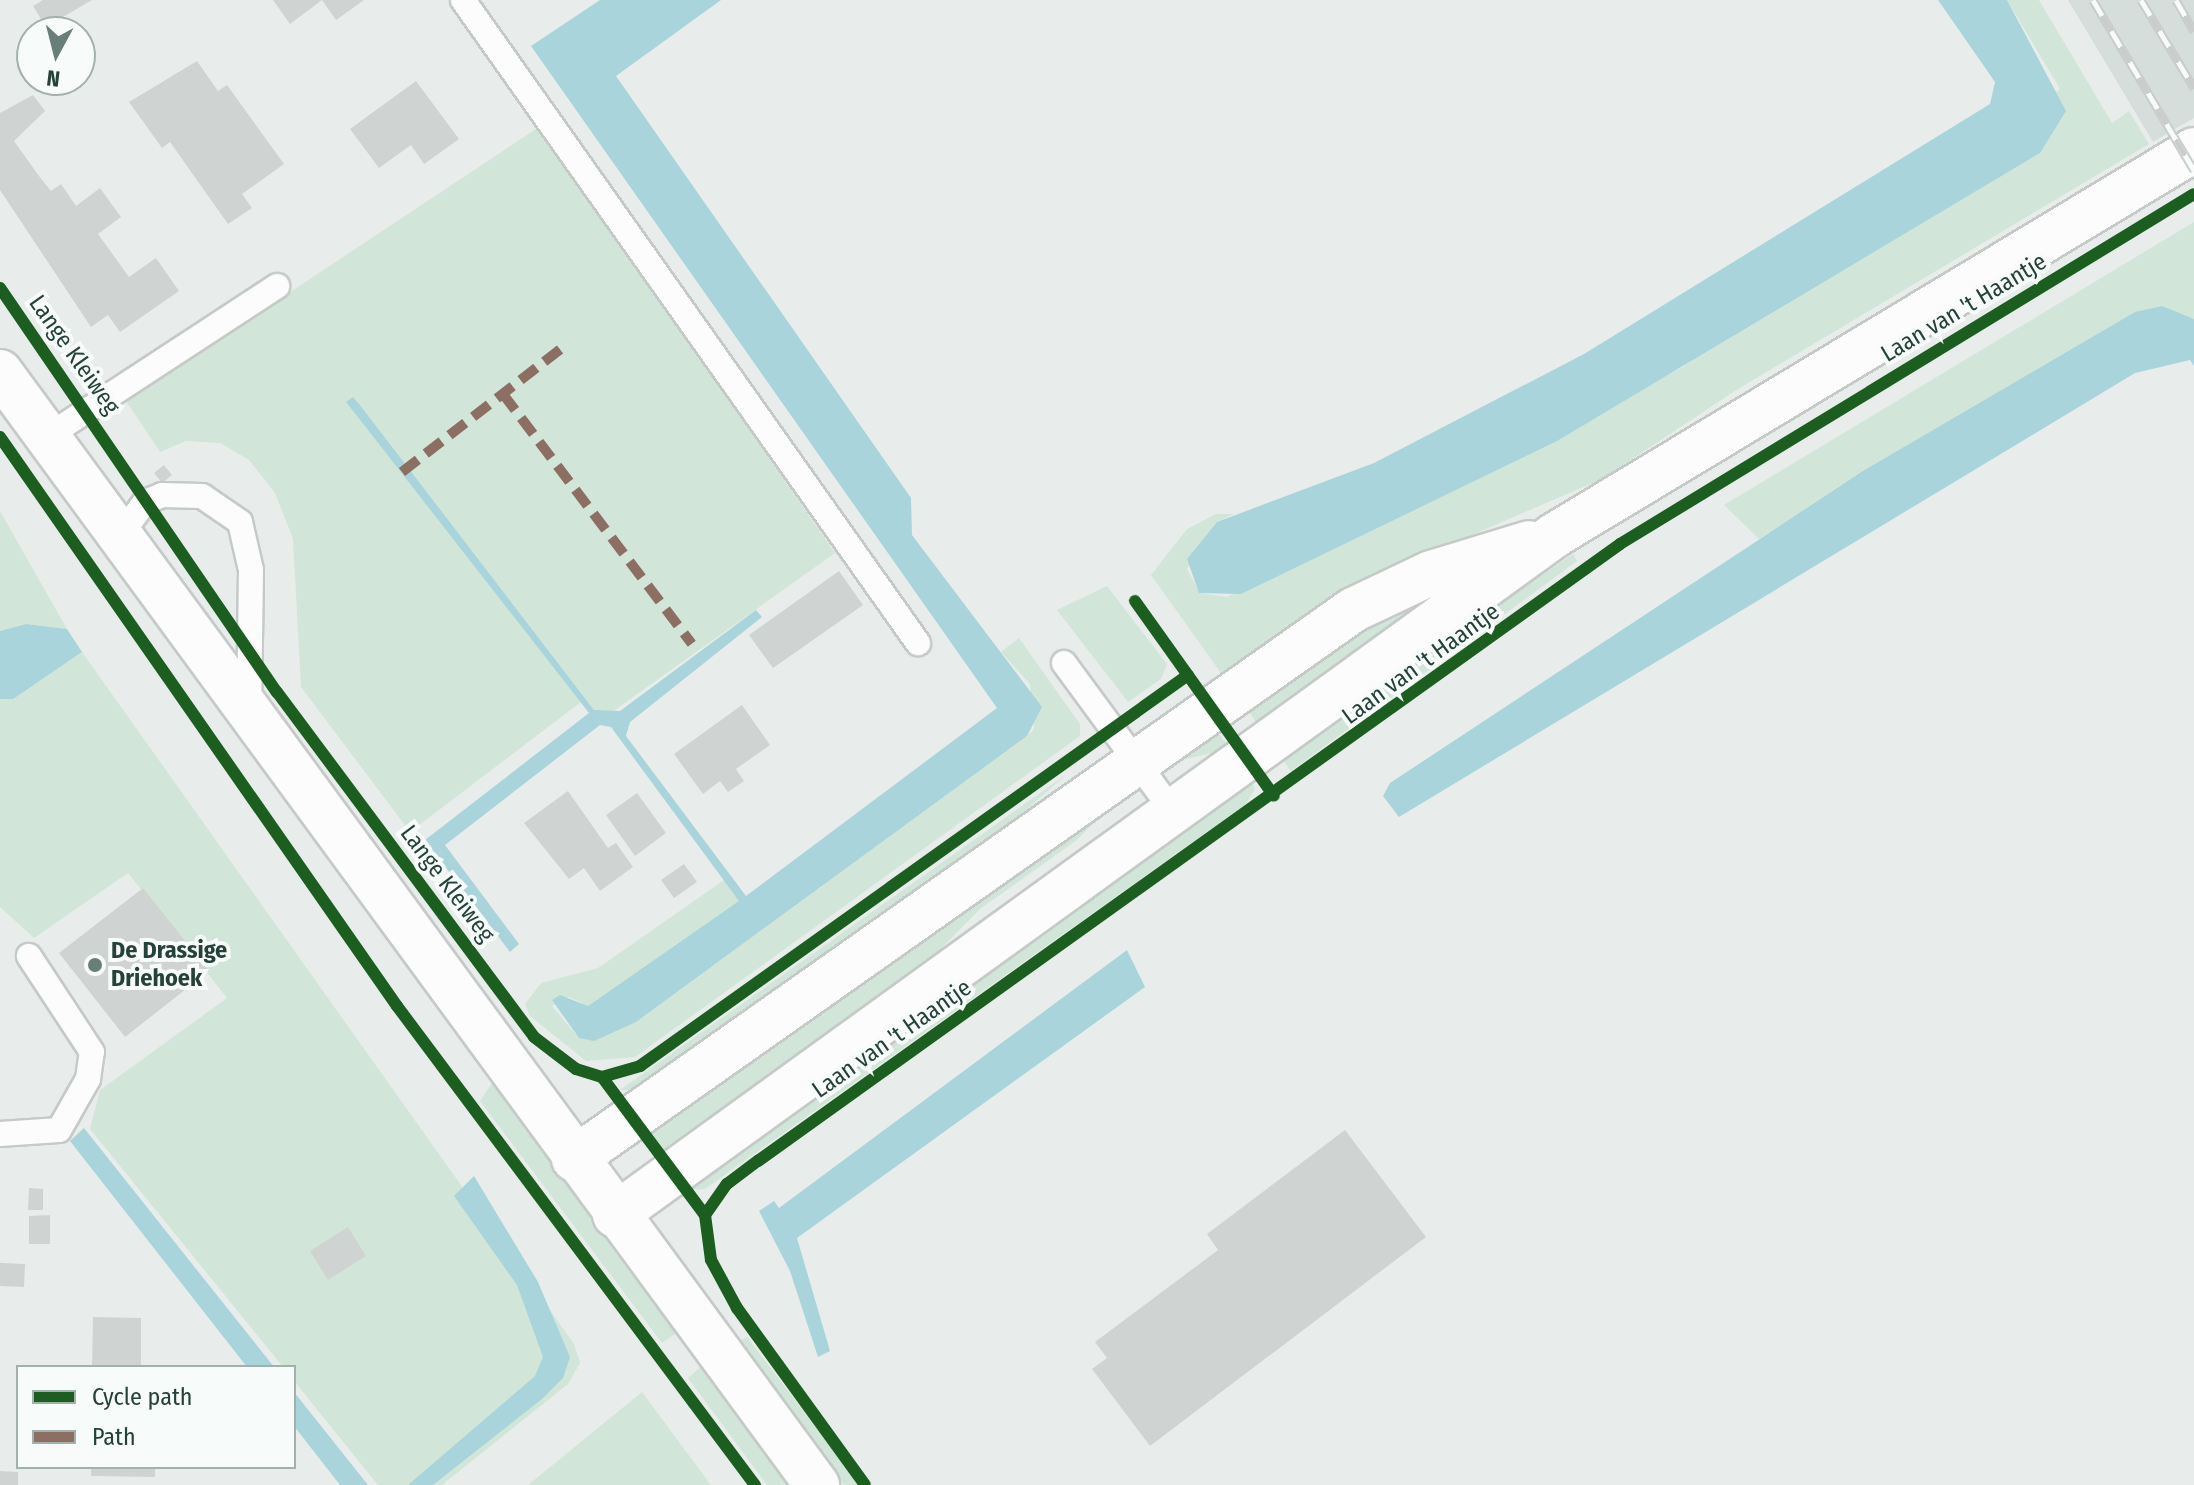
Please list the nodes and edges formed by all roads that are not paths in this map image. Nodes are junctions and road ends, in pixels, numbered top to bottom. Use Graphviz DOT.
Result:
graph roads {
  1 [pos="463,0"];
  2 [pos="2194,150"];
  3 [pos="277,286"];
  4 [pos="0,372"];
  5 [pos="48,436"];
  6 [pos="1555,535"];
  7 [pos="118,538"];
  8 [pos="918,643"];
  9 [pos="1064,663"];
  10 [pos="248,718"];
  11 [pos="1137,762"];
  12 [pos="1175,814"];
  13 [pos="29,956"];
  14 [pos="0,1134"];
  15 [pos="574,1159"];
  16 [pos="615,1215"];
  17 [pos="817,1485"];
  1 -- 8 [label="lane"];
  2 -- 6 [label="street, Laan van 't Haantje"];
  3 -- 5 [label="lane"];
  4 -- 5 [label="street"];
  5 -- 7 [label="street"];
  6 -- 11 [label="street, Laan van 't Haantje"];
  6 -- 12 [label="street, Laan van 't Haantje"];
  7 -- 10 [label="street"];
  7 -- 10 [label="lane"];
  9 -- 11 [label="lane"];
  10 -- 15 [label="street"];
  11 -- 12 [label="lane"];
  11 -- 15 [label="street, Laan van 't Haantje"];
  12 -- 16 [label="street, Laan van 't Haantje"];
  13 -- 14 [label="lane"];
  15 -- 16 [label="street"];
  16 -- 17 [label="street"];
}
